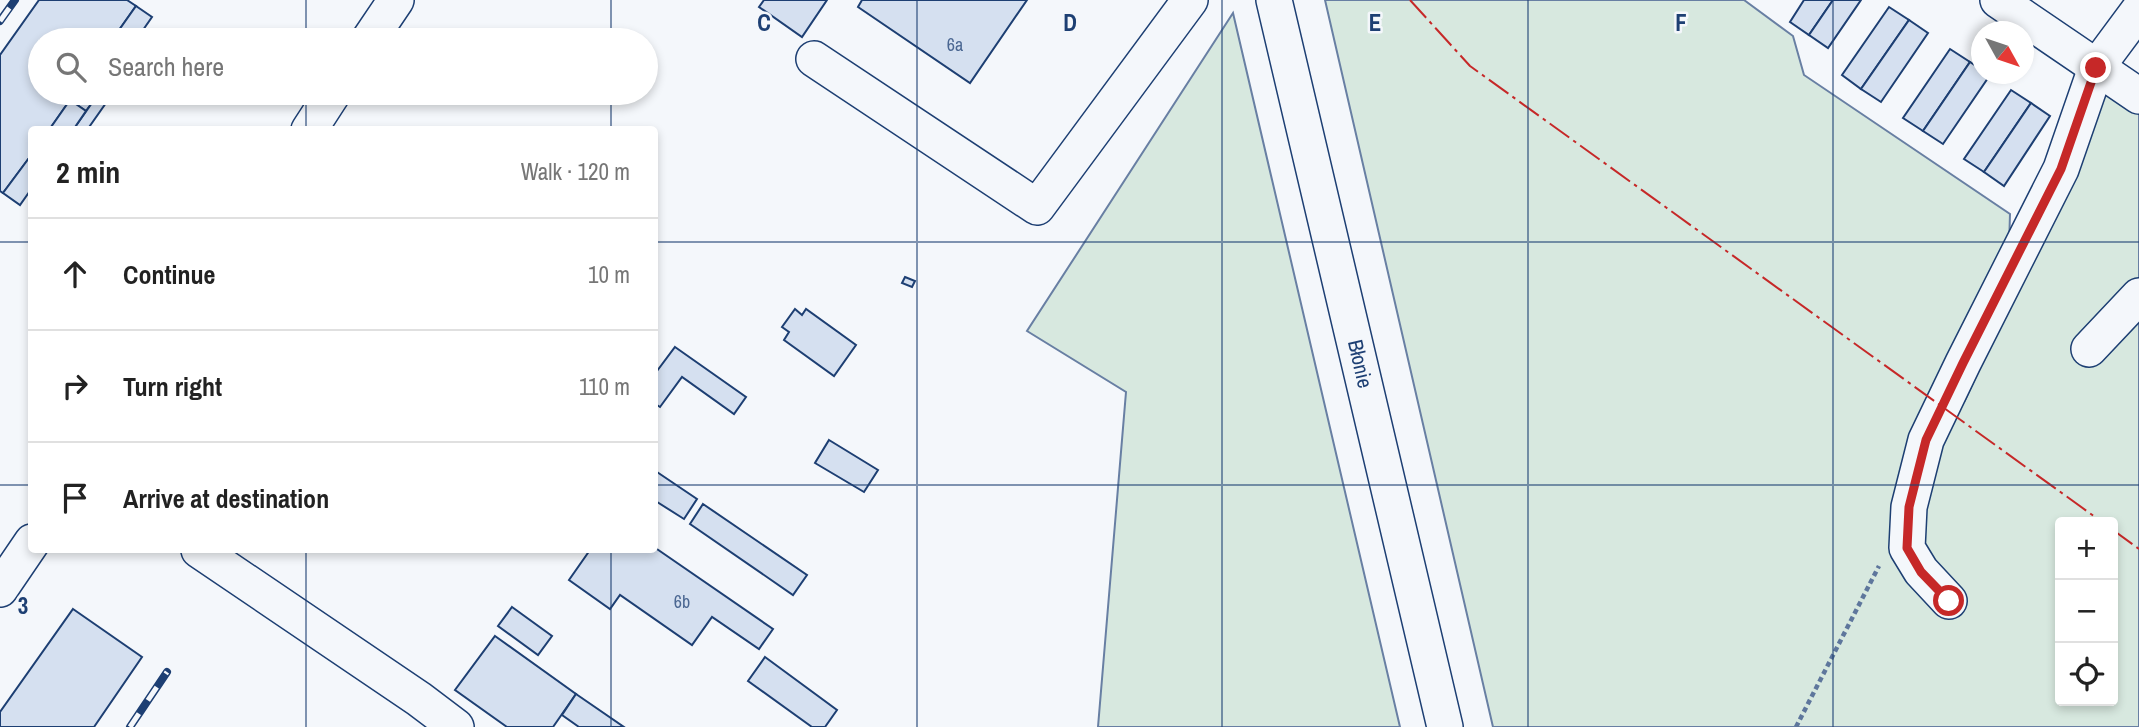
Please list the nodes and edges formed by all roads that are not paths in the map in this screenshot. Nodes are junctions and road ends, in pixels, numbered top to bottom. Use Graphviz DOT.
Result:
graph roads {
  1 [pos="396,0"];
  2 [pos="1190,0"];
  3 [pos="1274,0"];
  4 [pos="1998,0"];
  5 [pos="2139,10"];
  6 [pos="377,28"];
  7 [pos="814,59"];
  8 [pos="2096,68"];
  9 [pos="2139,96"];
  10 [pos="325,105"];
  11 [pos="312,126"];
  12 [pos="2139,296"];
  13 [pos="2089,349"];
  14 [pos="28,548"];
  15 [pos="204,553"];
  16 [pos="0,589"];
  17 [pos="1949,601"];
  18 [pos="456,727"];
  19 [pos="1445,727"];
  1 -- 6 [label="street"];
  2 -- 7 [label="street"];
  3 -- 19 [label="street, Błonie"];
  4 -- 8 [label="street"];
  5 -- 8 [label="street"];
  8 -- 9 [label="street"];
  8 -- 17 [label="street"];
  10 -- 11 [label="street"];
  12 -- 13 [label="street"];
  14 -- 16 [label="street"];
  15 -- 18 [label="street"];
}
